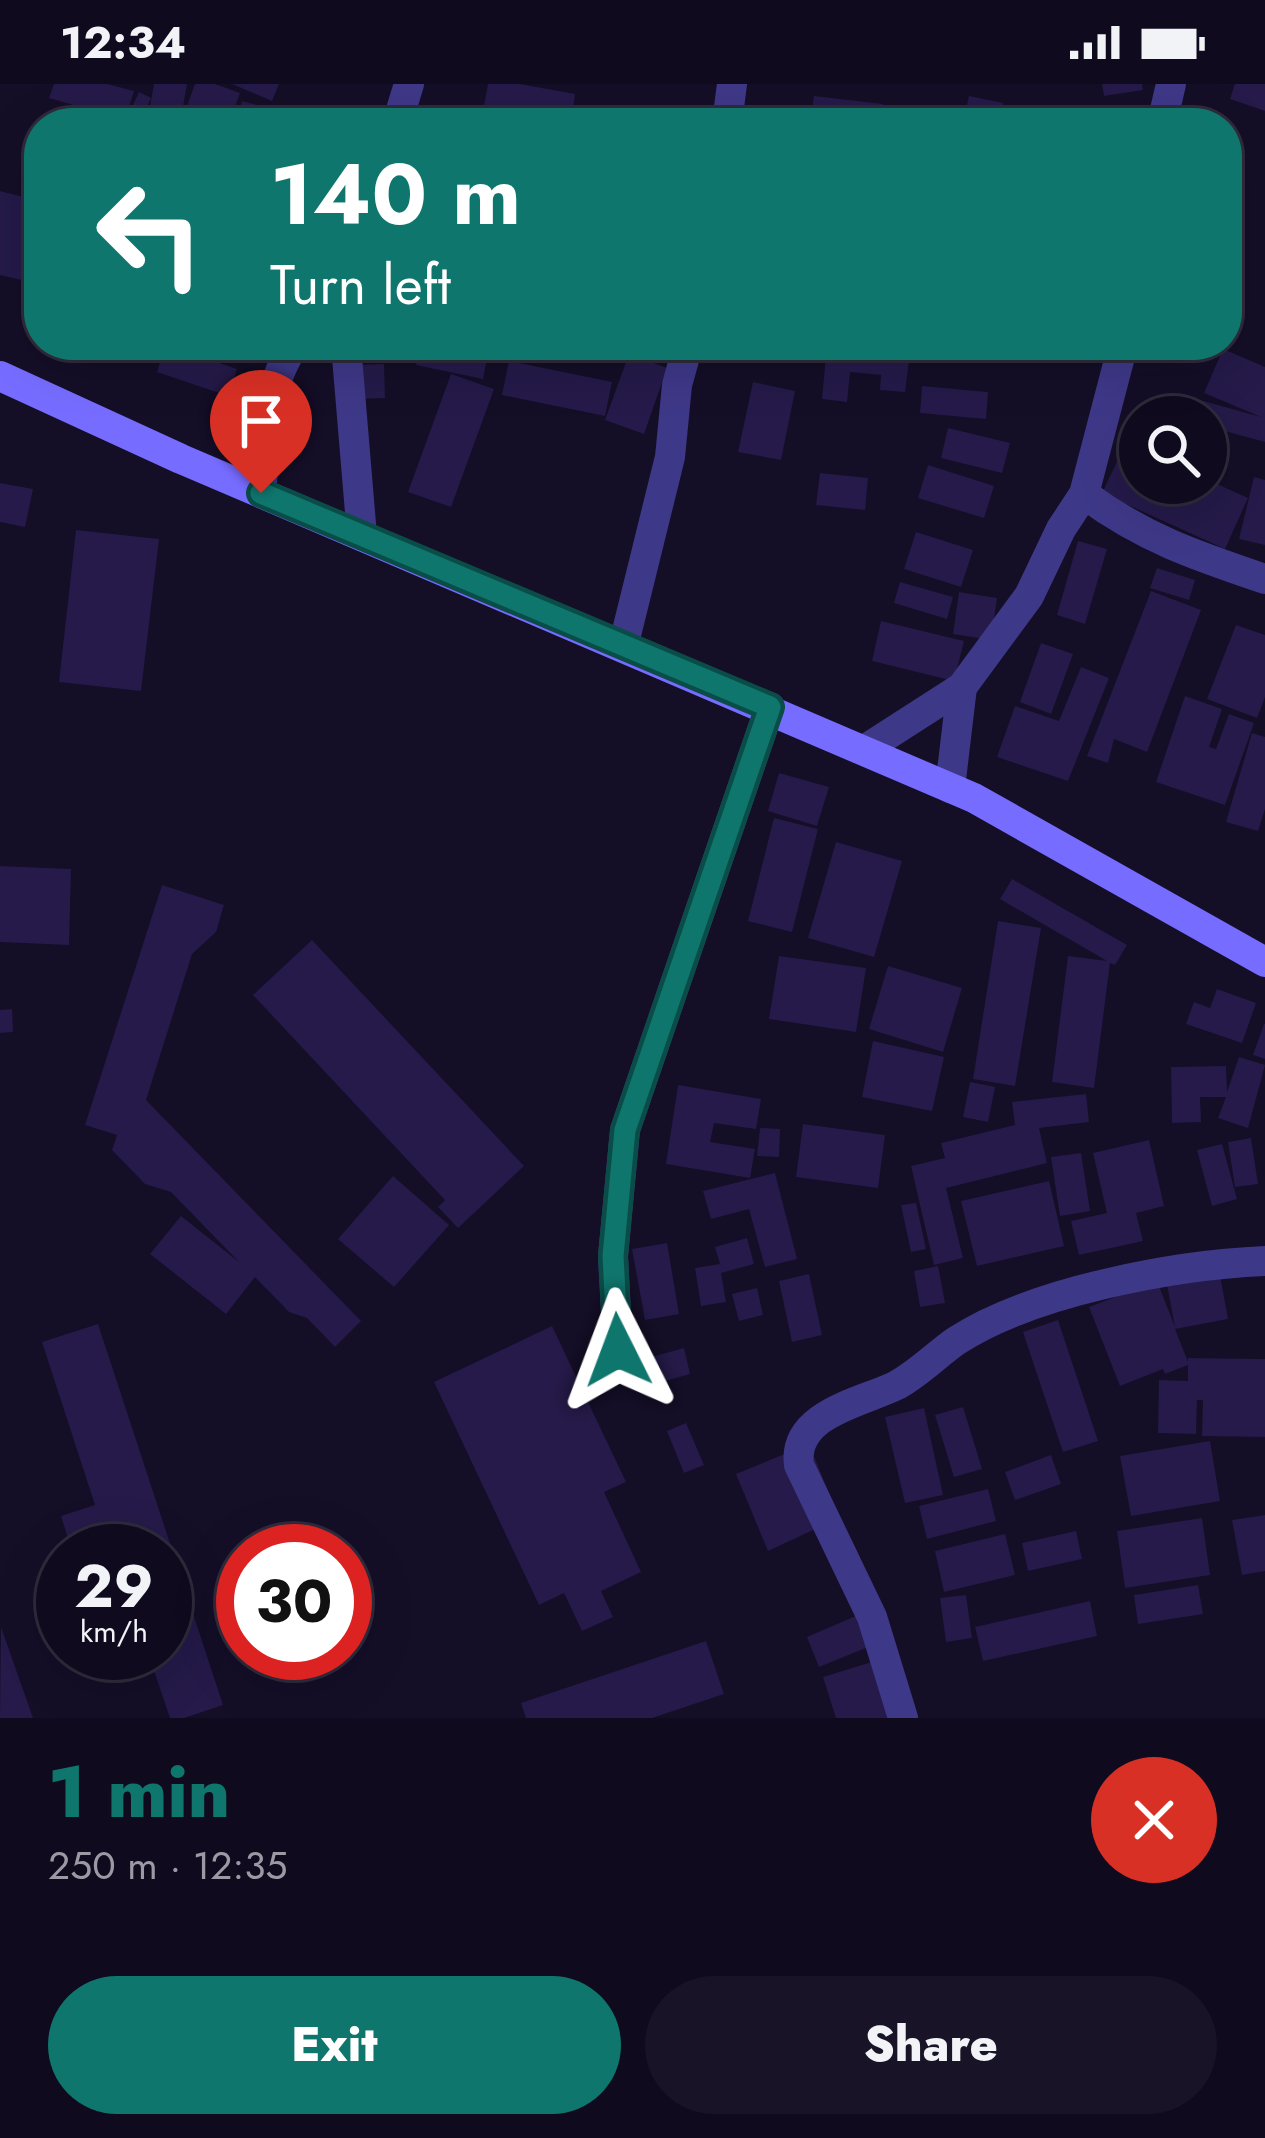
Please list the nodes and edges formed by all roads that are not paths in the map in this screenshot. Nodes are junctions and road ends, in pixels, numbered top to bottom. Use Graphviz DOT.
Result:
graph roads {
  1 [pos="284,360"];
  2 [pos="347,360"];
  3 [pos="684,360"];
  4 [pos="1119,360"];
  5 [pos="0,376"];
  6 [pos="261,493"];
  7 [pos="1084,494"];
  8 [pos="362,536"];
  9 [pos="1265,579"];
  10 [pos="623,647"];
  11 [pos="962,687"];
  12 [pos="770,707"];
  13 [pos="864,750"];
  14 [pos="950,788"];
  15 [pos="1265,962"];
  16 [pos="1265,1262"];
  17 [pos="618,1350"];
  18 [pos="903,1718"];
  1 -- 6 [label="street"];
  2 -- 8 [label="street"];
  3 -- 10 [label="street"];
  4 -- 7 [label="street"];
  5 -- 6 [label="main road"];
  6 -- 8 [label="main road"];
  7 -- 9 [label="street"];
  7 -- 11 [label="street"];
  8 -- 10 [label="main road"];
  10 -- 12 [label="main road"];
  11 -- 13 [label="street"];
  11 -- 14 [label="street"];
  12 -- 13 [label="main road"];
  12 -- 17 [label="street"];
  13 -- 14 [label="main road"];
  14 -- 15 [label="main road"];
  16 -- 18 [label="street"];
}
